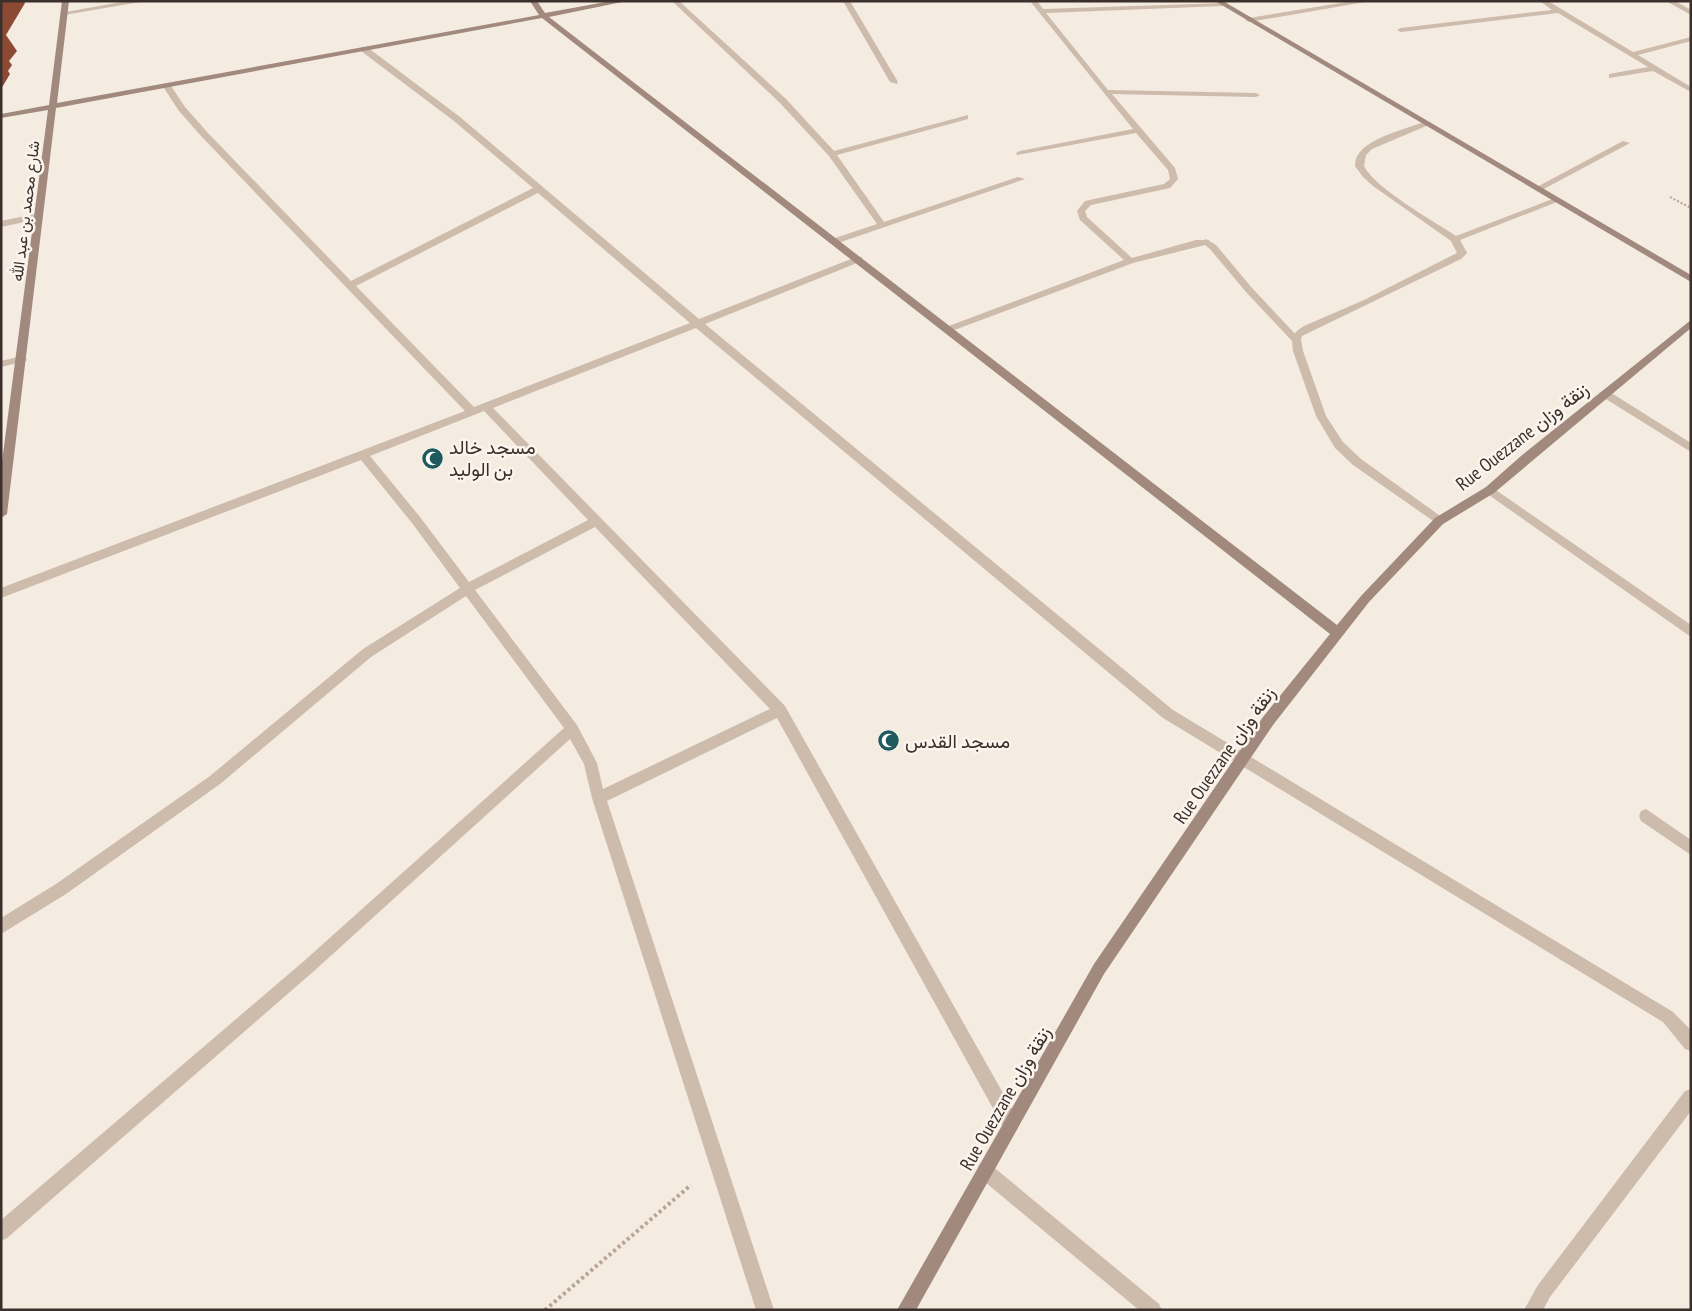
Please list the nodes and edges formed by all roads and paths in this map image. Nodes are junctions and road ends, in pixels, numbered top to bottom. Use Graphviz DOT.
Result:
graph roads {
  1 [pos="66,1"];
  2 [pos="143,1"];
  3 [pos="533,1"];
  4 [pos="624,1"];
  5 [pos="675,1"];
  6 [pos="846,1"];
  7 [pos="1033,1"];
  8 [pos="1368,1"];
  9 [pos="1543,1"];
  10 [pos="1669,1"];
  11 [pos="1220,3"];
  12 [pos="1040,11"];
  13 [pos="1559,11"];
  14 [pos="64,12"];
  15 [pos="1691,13"];
  16 [pos="543,16"];
  17 [pos="1249,20"];
  18 [pos="1401,30"];
  19 [pos="1691,40"];
  20 [pos="364,49"];
  21 [pos="1633,54"];
  22 [pos="1655,68"];
  23 [pos="1612,76"];
  24 [pos="894,82"];
  25 [pos="166,85"];
  26 [pos="1691,90"];
  27 [pos="1106,92"];
  28 [pos="1256,95"];
  29 [pos="52,107"];
  30 [pos="1,116"];
  31 [pos="965,117"];
  32 [pos="1427,124"];
  33 [pos="1138,130"];
  34 [pos="1626,143"];
  35 [pos="832,154"];
  36 [pos="1020,154"];
  37 [pos="1021,179"];
  38 [pos="539,189"];
  39 [pos="1537,189"];
  40 [pos="1670,197"];
  41 [pos="1558,200"];
  42 [pos="1691,208"];
  43 [pos="40,216"];
  44 [pos="1,224"];
  45 [pos="882,225"];
  46 [pos="1455,239"];
  47 [pos="835,241"];
  48 [pos="859,259"];
  49 [pos="1130,261"];
  50 [pos="1691,279"];
  51 [pos="349,286"];
  52 [pos="1691,323"];
  53 [pos="698,324"];
  54 [pos="949,329"];
  55 [pos="1296,340"];
  56 [pos="22,359"];
  57 [pos="1,364"];
  58 [pos="1605,394"];
  59 [pos="486,407"];
  60 [pos="472,412"];
  61 [pos="1691,448"];
  62 [pos="362,455"];
  63 [pos="1490,490"];
  64 [pos="1,514"];
  65 [pos="596,521"];
  66 [pos="1439,521"];
  67 [pos="467,590"];
  68 [pos="1,593"];
  69 [pos="1691,632"];
  70 [pos="1338,633"];
  71 [pos="780,710"];
  72 [pos="572,729"];
  73 [pos="1242,759"];
  74 [pos="599,798"];
  75 [pos="1646,816"];
  76 [pos="1691,848"];
  77 [pos="1,927"];
  78 [pos="1691,1043"];
  79 [pos="1691,1097"];
  80 [pos="1011,1124"];
  81 [pos="718,1162"];
  82 [pos="985,1171"];
  83 [pos="1,1232"];
  84 [pos="545,1310"];
  85 [pos="765,1310"];
  86 [pos="906,1310"];
  87 [pos="1153,1310"];
  88 [pos="1533,1310"];
  1 -- 14 [label="street, شارع محمد بن عبد الله"];
  2 -- 14 [label="street"];
  3 -- 16 [label="street"];
  4 -- 16 [label="street"];
  5 -- 35 [label="street"];
  6 -- 24 [label="street"];
  7 -- 12 [label="street"];
  8 -- 17 [label="street"];
  9 -- 13 [label="street"];
  10 -- 15 [label="street"];
  11 -- 12 [label="street"];
  11 -- 17 [label="street"];
  12 -- 27 [label="street"];
  13 -- 18 [label="street"];
  13 -- 21 [label="street"];
  14 -- 29 [label="street, شارع محمد بن عبد الله"];
  16 -- 20 [label="street"];
  16 -- 47 [label="street"];
  17 -- 32 [label="street"];
  19 -- 21 [label="street"];
  20 -- 25 [label="street"];
  20 -- 38 [label="street"];
  21 -- 22 [label="street"];
  22 -- 23 [label="street"];
  22 -- 26 [label="street"];
  25 -- 29 [label="street"];
  25 -- 51 [label="street"];
  27 -- 28 [label="street"];
  27 -- 33 [label="street"];
  29 -- 30 [label="street"];
  29 -- 43 [label="street, شارع محمد بن عبد الله"];
  31 -- 35 [label="street"];
  32 -- 39 [label="street"];
  32 -- 46 [label="street"];
  33 -- 36 [label="street"];
  33 -- 49 [label="street"];
  34 -- 39 [label="street"];
  35 -- 45 [label="street"];
  37 -- 45 [label="street"];
  38 -- 51 [label="street"];
  38 -- 53 [label="street"];
  39 -- 41 [label="street"];
  40 -- 42 [label="path"];
  41 -- 46 [label="street"];
  41 -- 50 [label="street"];
  43 -- 44 [label="street"];
  43 -- 56 [label="street, شارع محمد بن عبد الله"];
  45 -- 47 [label="street"];
  46 -- 55 [label="street"];
  47 -- 48 [label="street"];
  48 -- 53 [label="street"];
  48 -- 54 [label="street"];
  49 -- 54 [label="street"];
  49 -- 55 [label="street"];
  51 -- 60 [label="street"];
  52 -- 58 [label="street, Rue Ouezzane زنقة وزان"];
  53 -- 59 [label="street"];
  53 -- 73 [label="street"];
  54 -- 70 [label="street"];
  55 -- 66 [label="street"];
  56 -- 57 [label="street"];
  56 -- 64 [label="street, شارع محمد بن عبد الله"];
  58 -- 61 [label="street"];
  58 -- 63 [label="street, Rue Ouezzane زنقة وزان"];
  59 -- 60 [label="street"];
  59 -- 65 [label="street"];
  60 -- 62 [label="street"];
  62 -- 67 [label="street"];
  62 -- 68 [label="street"];
  63 -- 66 [label="street, Rue Ouezzane زنقة وزان"];
  63 -- 69 [label="street"];
  65 -- 67 [label="street"];
  65 -- 71 [label="street"];
  66 -- 70 [label="street, Rue Ouezzane زنقة وزان"];
  67 -- 72 [label="street"];
  67 -- 77 [label="street"];
  70 -- 73 [label="street, Rue Ouezzane زنقة وزان"];
  71 -- 74 [label="street"];
  71 -- 80 [label="street"];
  72 -- 74 [label="street"];
  72 -- 83 [label="street"];
  73 -- 78 [label="street"];
  73 -- 80 [label="street, Rue Ouezzane زنقة وزان"];
  74 -- 81 [label="street"];
  75 -- 76 [label="street"];
  79 -- 88 [label="street"];
  80 -- 82 [label="street, Rue Ouezzane زنقة وزان"];
  81 -- 84 [label="path"];
  81 -- 85 [label="street"];
  82 -- 86 [label="street, Rue Ouezzane زنقة وزان"];
  82 -- 87 [label="street"];
}
